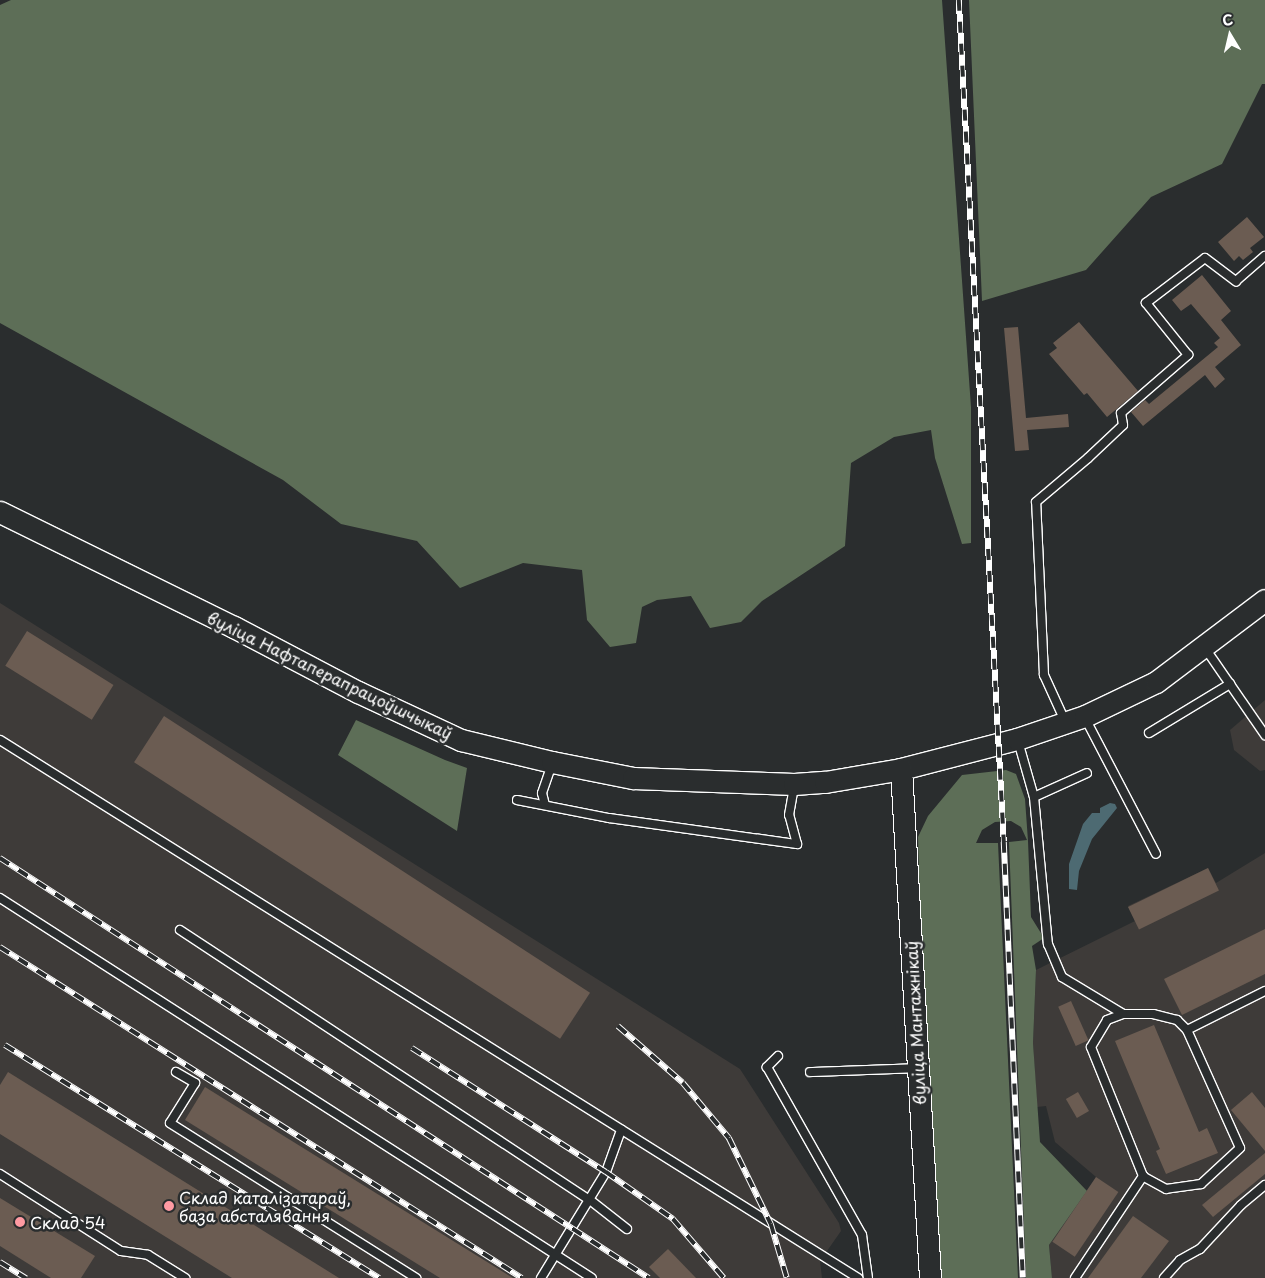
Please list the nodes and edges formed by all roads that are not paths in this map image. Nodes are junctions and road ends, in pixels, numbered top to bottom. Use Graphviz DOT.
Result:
graph roads {
  1 [pos="1265,256"];
  2 [pos="0,512"];
  3 [pos="1265,600"];
  4 [pos="1204,646"];
  5 [pos="1230,684"];
  6 [pos="1075,719"];
  7 [pos="1149,733"];
  8 [pos="1265,735"];
  9 [pos="1017,739"];
  10 [pos="0,740"];
  11 [pos="552,762"];
  12 [pos="901,769"];
  13 [pos="1087,773"];
  14 [pos="794,784"];
  15 [pos="1034,797"];
  16 [pos="517,800"];
  17 [pos="545,805"];
  18 [pos="1156,854"];
  19 [pos="0,898"];
  20 [pos="180,930"];
  21 [pos="1265,991"];
  22 [pos="1122,1014"];
  23 [pos="1186,1030"];
  24 [pos="778,1056"];
  25 [pos="917,1068"];
  26 [pos="176,1072"];
  27 [pos="810,1072"];
  28 [pos="621,1130"];
  29 [pos="0,1174"];
  30 [pos="1143,1176"];
  31 [pos="1265,1184"];
  32 [pos="590,1200"];
  33 [pos="627,1229"];
  34 [pos="557,1254"];
  35 [pos="185,1278"];
  36 [pos="416,1278"];
  37 [pos="541,1278"];
  38 [pos="592,1278"];
  39 [pos="858,1278"];
  40 [pos="868,1278"];
  41 [pos="930,1278"];
  42 [pos="1075,1278"];
  43 [pos="1164,1278"];
  1 -- 6 [label="lane"];
  2 -- 11 [label="street, вуліца Нафтаперапрацоўшчыкаў"];
  3 -- 4 [label="street, вуліца Нафтаперапрацоўшчыкаў"];
  4 -- 5 [label="lane"];
  4 -- 6 [label="street, вуліца Нафтаперапрацоўшчыкаў"];
  5 -- 7 [label="lane"];
  5 -- 8 [label="lane"];
  6 -- 9 [label="street, вуліца Нафтаперапрацоўшчыкаў"];
  6 -- 18 [label="lane"];
  9 -- 12 [label="street, вуліца Нафтаперапрацоўшчыкаў"];
  9 -- 15 [label="lane"];
  10 -- 28 [label="lane"];
  11 -- 14 [label="street, вуліца Нафтаперапрацоўшчыкаў"];
  11 -- 17 [label="lane"];
  12 -- 14 [label="street, вуліца Нафтаперапрацоўшчыкаў"];
  12 -- 25 [label="street, вуліца Мантажнікаў"];
  13 -- 15 [label="lane"];
  14 -- 17 [label="lane"];
  15 -- 22 [label="lane"];
  16 -- 17 [label="lane"];
  19 -- 34 [label="lane"];
  20 -- 32 [label="lane"];
  21 -- 23 [label="lane"];
  22 -- 23 [label="lane"];
  22 -- 30 [label="lane"];
  23 -- 30 [label="lane"];
  24 -- 40 [label="lane"];
  25 -- 27 [label="lane"];
  25 -- 41 [label="street, вуліца Мантажнікаў"];
  26 -- 36 [label="lane"];
  28 -- 32 [label="lane"];
  28 -- 39 [label="lane"];
  29 -- 35 [label="lane"];
  30 -- 42 [label="lane"];
  31 -- 43 [label="lane"];
  32 -- 33 [label="lane"];
  32 -- 34 [label="lane"];
  34 -- 37 [label="lane"];
  34 -- 38 [label="lane"];
}
